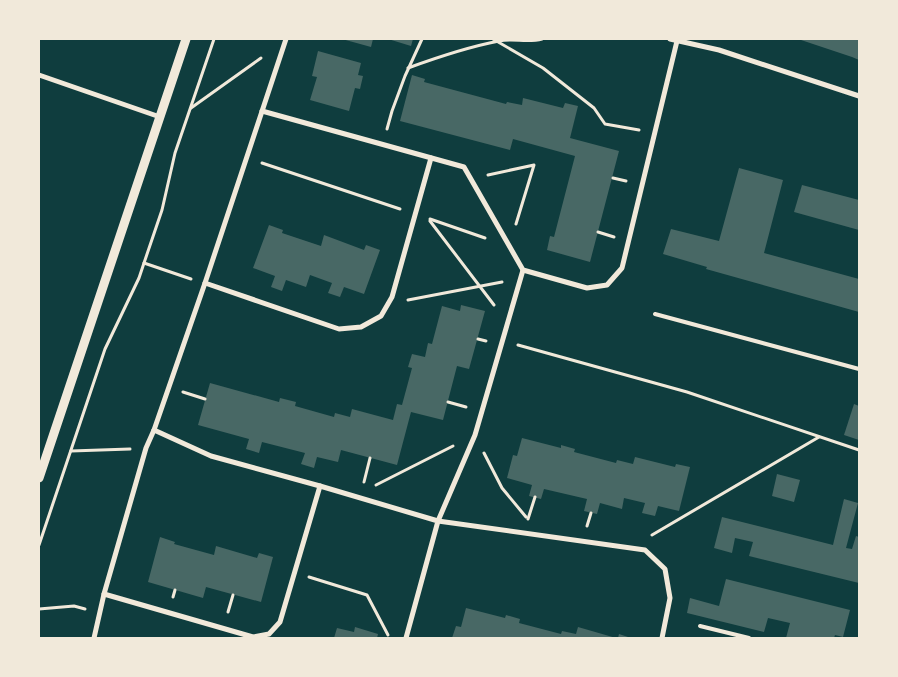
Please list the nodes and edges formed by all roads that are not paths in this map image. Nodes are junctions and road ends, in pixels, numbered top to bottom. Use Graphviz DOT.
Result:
graph roads {
  1 [pos="186,39"];
  2 [pos="670,39"];
  3 [pos="286,40"];
  4 [pos="678,40"];
  5 [pos="39,74"];
  6 [pos="859,96"];
  7 [pos="262,111"];
  8 [pos="160,117"];
  9 [pos="431,158"];
  10 [pos="523,270"];
  11 [pos="205,284"];
  12 [pos="655,314"];
  13 [pos="859,369"];
  14 [pos="154,430"];
  15 [pos="39,478"];
  16 [pos="320,486"];
  17 [pos="438,521"];
  18 [pos="104,594"];
  19 [pos="700,626"];
  20 [pos="94,638"];
  21 [pos="406,638"];
  22 [pos="662,638"];
  23 [pos="749,638"];
  1 -- 8 [label="street"];
  2 -- 4 [label="street"];
  3 -- 7 [label="street"];
  4 -- 6 [label="street"];
  4 -- 10 [label="street"];
  5 -- 8 [label="street"];
  7 -- 9 [label="street"];
  7 -- 11 [label="street"];
  8 -- 15 [label="street"];
  9 -- 10 [label="street"];
  9 -- 11 [label="street"];
  10 -- 17 [label="street"];
  11 -- 14 [label="street"];
  12 -- 13 [label="lane"];
  14 -- 16 [label="street"];
  14 -- 18 [label="street"];
  16 -- 17 [label="street"];
  16 -- 18 [label="street"];
  17 -- 21 [label="street"];
  17 -- 22 [label="street"];
  18 -- 20 [label="street"];
  19 -- 23 [label="lane"];
}
